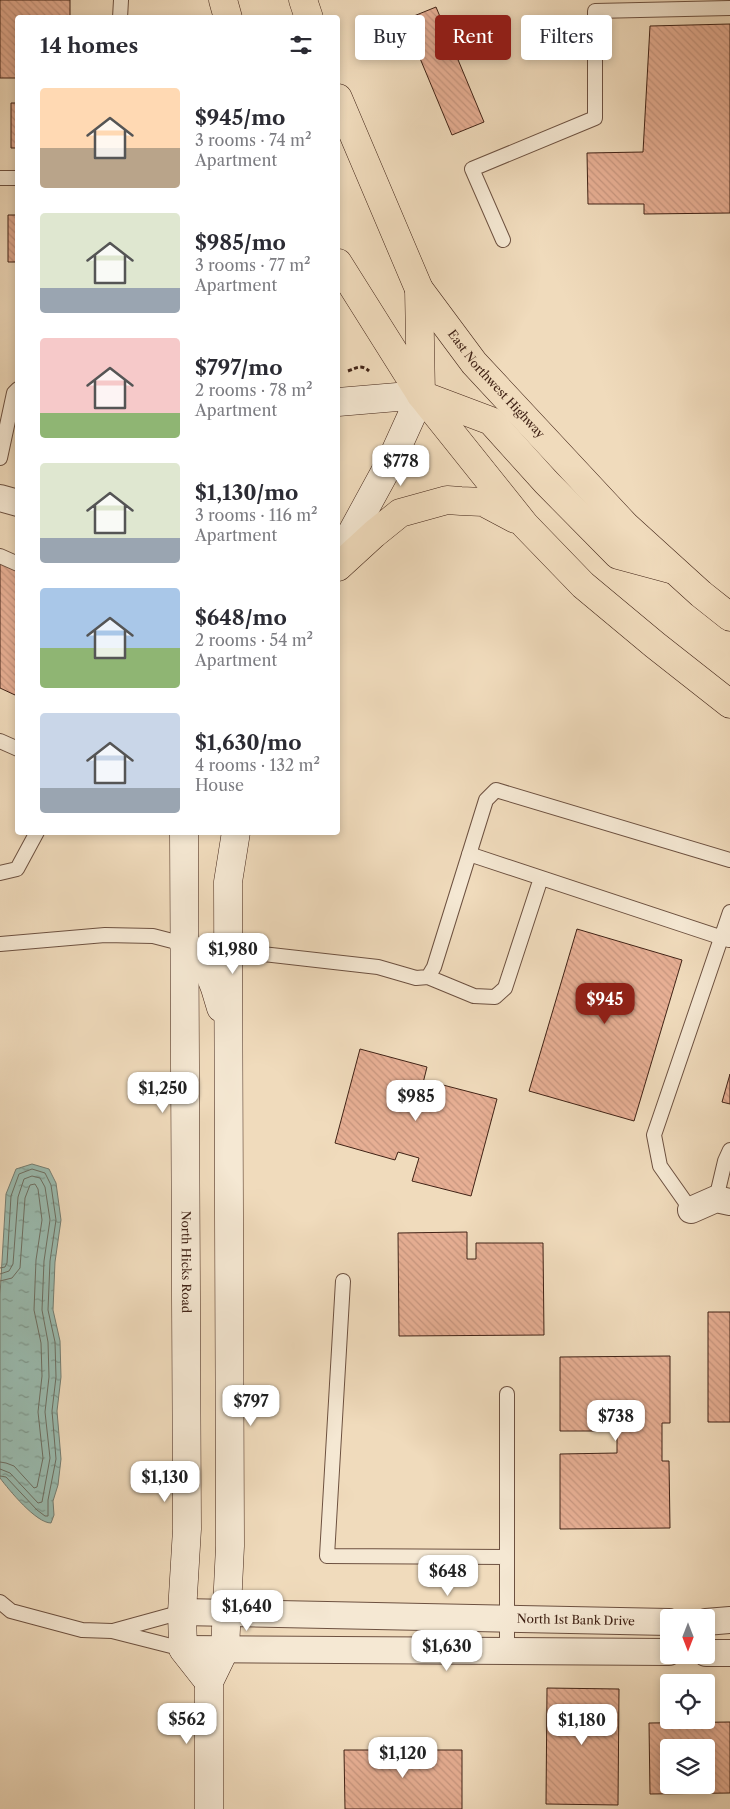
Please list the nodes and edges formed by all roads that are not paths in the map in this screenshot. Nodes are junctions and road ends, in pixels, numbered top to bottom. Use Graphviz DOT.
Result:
graph roads {
  1 [pos="121,0"];
  2 [pos="223,0"];
  3 [pos="303,0"];
  4 [pos="730,8"];
  5 [pos="120,15"];
  6 [pos="227,15"];
  7 [pos="308,15"];
  8 [pos="340,103"];
  9 [pos="0,178"];
  10 [pos="15,178"];
  11 [pos="503,240"];
  12 [pos="340,266"];
  13 [pos="419,289"];
  14 [pos="15,392"];
  15 [pos="421,395"];
  16 [pos="340,402"];
  17 [pos="0,458"];
  18 [pos="0,498"];
  19 [pos="15,502"];
  20 [pos="525,525"];
  21 [pos="340,554"];
  22 [pos="0,556"];
  23 [pos="15,563"];
  24 [pos="340,565"];
  25 [pos="674,570"];
  26 [pos="730,617"];
  27 [pos="730,704"];
  28 [pos="0,741"];
  29 [pos="15,748"];
  30 [pos="35,835"];
  31 [pos="184,835"];
  32 [pos="236,835"];
  33 [pos="469,854"];
  34 [pos="730,860"];
  35 [pos="0,873"];
  36 [pos="541,878"];
  37 [pos="730,912"];
  38 [pos="726,939"];
  39 [pos="0,944"];
  40 [pos="184,944"];
  41 [pos="228,950"];
  42 [pos="428,977"];
  43 [pos="228,1042"];
  44 [pos="730,1150"];
  45 [pos="723,1201"];
  46 [pos="691,1210"];
  47 [pos="343,1280"];
  48 [pos="507,1394"];
  49 [pos="507,1557"];
  50 [pos="0,1602"];
  51 [pos="182,1612"];
  52 [pos="227,1613"];
  53 [pos="507,1619"];
  54 [pos="730,1620"];
  55 [pos="715,1621"];
  56 [pos="660,1622"];
  57 [pos="112,1631"];
  58 [pos="183,1649"];
  59 [pos="225,1649"];
  60 [pos="506,1652"];
  61 [pos="660,1652"];
  62 [pos="715,1653"];
  63 [pos="730,1653"];
  64 [pos="209,1682"];
  65 [pos="209,1809"];
  1 -- 5 [label="lane"];
  2 -- 6 [label="main road"];
  3 -- 7 [label="main road"];
  4 -- 11 [label="lane"];
  8 -- 13 [label="main road, East Northwest Highway"];
  9 -- 10 [label="lane"];
  12 -- 15 [label="main road"];
  13 -- 15 [label="main road"];
  13 -- 25 [label="main road, East Northwest Highway"];
  14 -- 17 [label="lane"];
  15 -- 16 [label="main road"];
  15 -- 20 [label="main road"];
  15 -- 21 [label="main road"];
  15 -- 25 [label="main road"];
  18 -- 19 [label="street"];
  20 -- 24 [label="main road"];
  20 -- 27 [label="main road"];
  22 -- 23 [label="lane"];
  25 -- 26 [label="main road, East Northwest Highway"];
  28 -- 29 [label="lane"];
  30 -- 35 [label="lane"];
  31 -- 40 [label="main road, North Hicks Road"];
  32 -- 41 [label="main road"];
  33 -- 34 [label="lane"];
  33 -- 36 [label="lane"];
  33 -- 42 [label="lane"];
  36 -- 38 [label="lane"];
  36 -- 42 [label="lane"];
  37 -- 38 [label="lane"];
  38 -- 46 [label="lane"];
  39 -- 40 [label="lane"];
  40 -- 43 [label="main road"];
  40 -- 51 [label="main road, North Hicks Road"];
  41 -- 42 [label="lane"];
  41 -- 43 [label="main road"];
  43 -- 52 [label="main road"];
  44 -- 45 [label="lane"];
  45 -- 46 [label="street"];
  47 -- 49 [label="lane"];
  48 -- 49 [label="lane"];
  49 -- 53 [label="lane"];
  50 -- 57 [label="lane"];
  51 -- 52 [label="street, North 1st Bank Drive"];
  51 -- 57 [label="lane"];
  51 -- 58 [label="main road, North Hicks Road"];
  52 -- 53 [label="street, North 1st Bank Drive"];
  52 -- 59 [label="main road"];
  53 -- 56 [label="street, North 1st Bank Drive"];
  53 -- 60 [label="lane"];
  54 -- 55 [label="street"];
  57 -- 58 [label="lane"];
  58 -- 59 [label="street"];
  58 -- 64 [label="main road"];
  59 -- 60 [label="street"];
  59 -- 64 [label="main road"];
  60 -- 61 [label="street"];
  62 -- 63 [label="street"];
  64 -- 65 [label="main road"];
}
